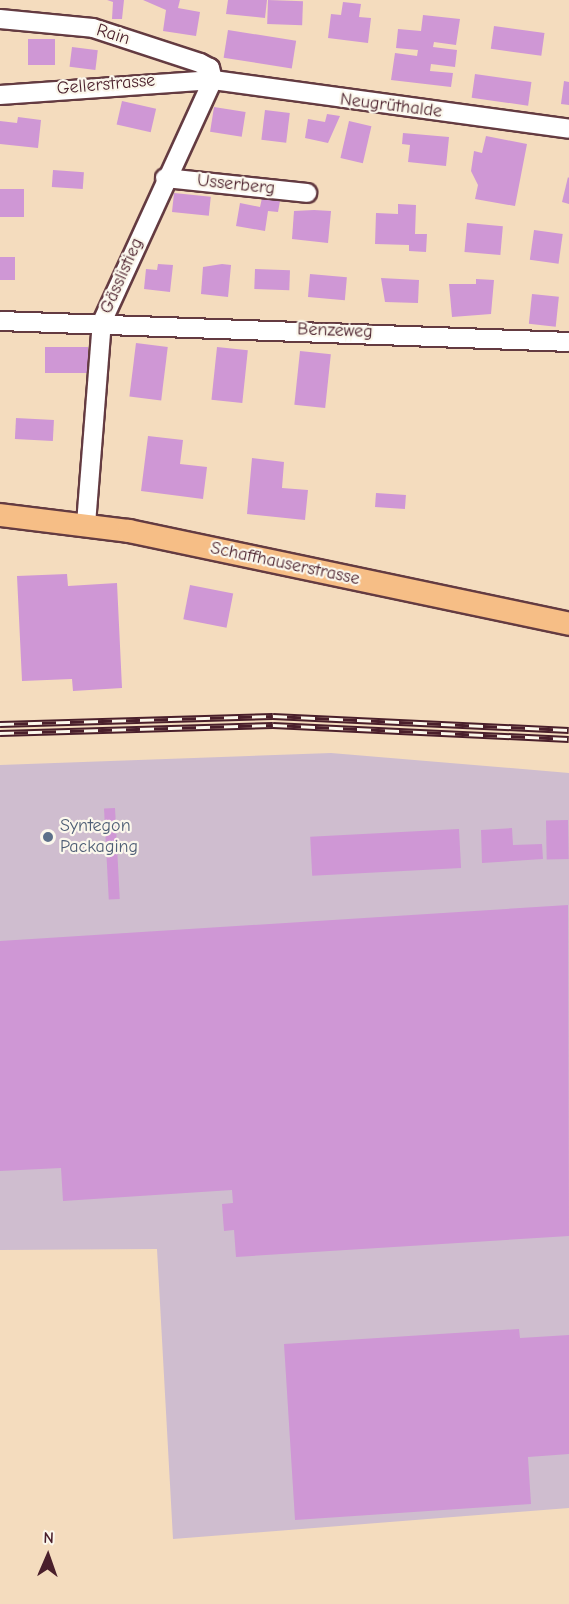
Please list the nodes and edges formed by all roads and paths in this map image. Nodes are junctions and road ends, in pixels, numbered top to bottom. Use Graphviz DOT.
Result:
graph roads {
  1 [pos="0,19"];
  2 [pos="213,80"];
  3 [pos="0,95"];
  4 [pos="569,129"];
  5 [pos="165,178"];
  6 [pos="306,193"];
  7 [pos="0,321"];
  8 [pos="102,322"];
  9 [pos="569,342"];
  10 [pos="0,515"];
  11 [pos="86,524"];
  12 [pos="569,624"];
  1 -- 2 [label="street, Rain"];
  2 -- 3 [label="street, Gellerstrasse"];
  2 -- 4 [label="street, Neugrüthalde"];
  2 -- 5 [label="street, Gässlistieg"];
  5 -- 6 [label="street, Usserberg"];
  5 -- 8 [label="street, Gässlistieg"];
  7 -- 8 [label="street, Benzeweg"];
  8 -- 9 [label="street, Benzeweg"];
  8 -- 11 [label="street, Gässlistieg"];
  10 -- 11 [label="main road, Schaffhauserstrasse"];
  11 -- 12 [label="main road, Schaffhauserstrasse"];
}
